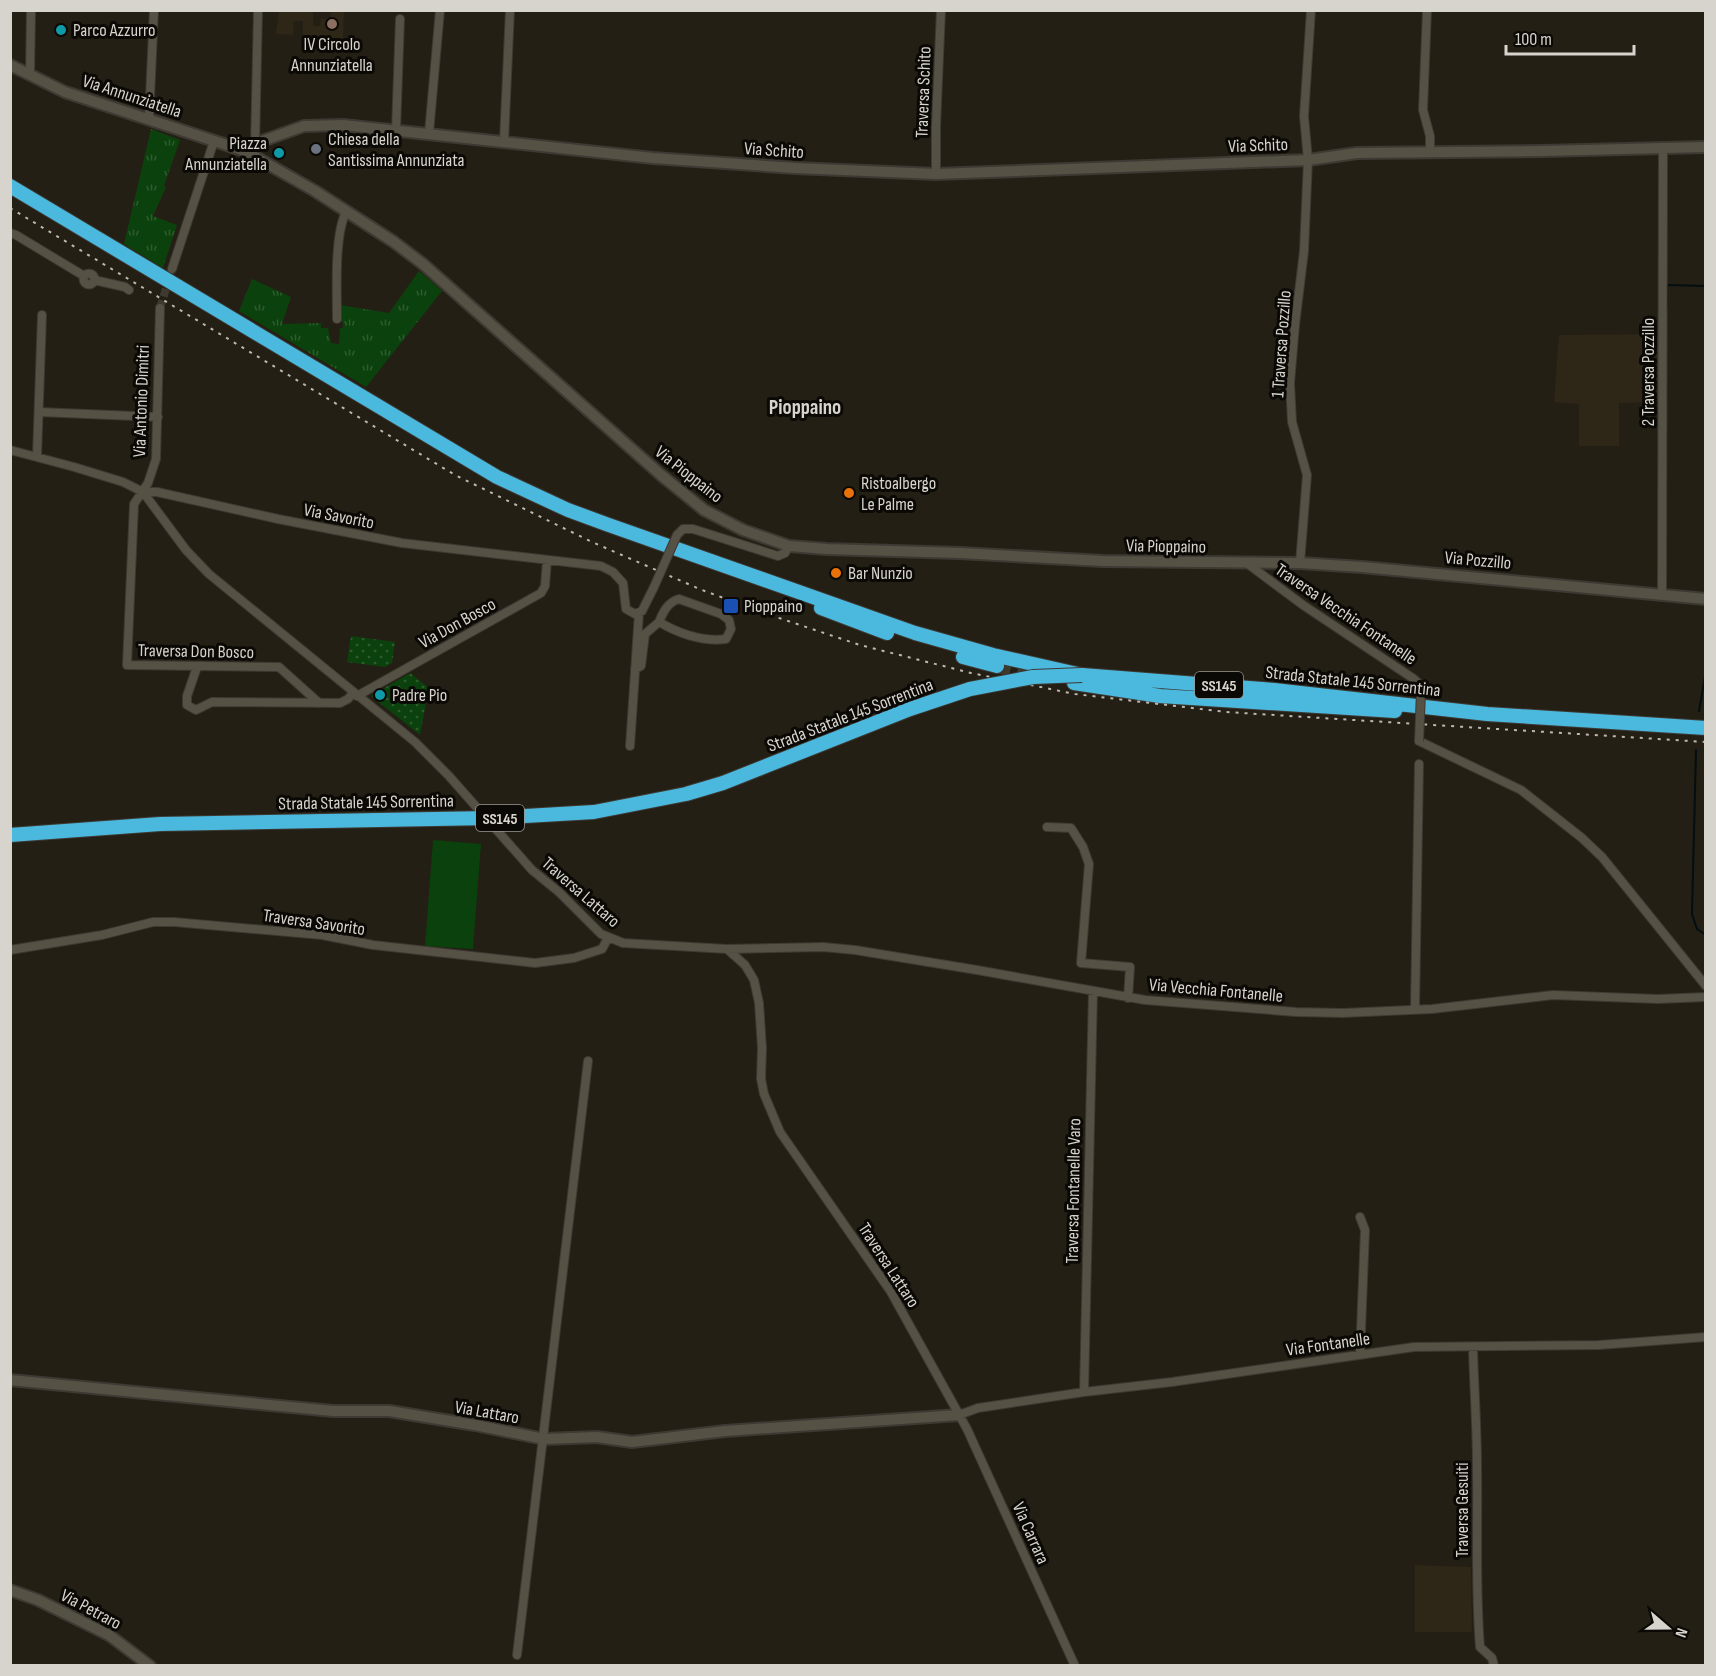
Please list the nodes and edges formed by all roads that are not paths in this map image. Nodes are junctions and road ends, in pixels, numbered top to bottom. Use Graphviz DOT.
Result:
graph roads {
  1 [pos="31,10"];
  2 [pos="154,10"];
  3 [pos="258,10"];
  4 [pos="440,10"];
  5 [pos="510,10"];
  6 [pos="941,10"];
  7 [pos="1311,10"];
  8 [pos="1427,10"];
  9 [pos="400,19"];
  10 [pos="10,65"];
  11 [pos="30,75"];
  12 [pos="149,118"];
  13 [pos="396,130"];
  14 [pos="429,133"];
  15 [pos="214,141"];
  16 [pos="504,141"];
  17 [pos="1706,147"];
  18 [pos="250,148"];
  19 [pos="1663,148"];
  20 [pos="1430,152"];
  21 [pos="1308,160"];
  22 [pos="936,174"];
  23 [pos="10,186"];
  24 [pos="346,212"];
  25 [pos="10,233"];
  26 [pos="172,269"];
  27 [pos="129,290"];
  28 [pos="160,308"];
  29 [pos="42,315"];
  30 [pos="337,319"];
  31 [pos="39,412"];
  32 [pos="158,417"];
  33 [pos="10,450"];
  34 [pos="37,456"];
  35 [pos="143,492"];
  36 [pos="789,546"];
  37 [pos="547,560"];
  38 [pos="1300,563"];
  39 [pos="1248,564"];
  40 [pos="757,577"];
  41 [pos="1662,595"];
  42 [pos="1706,599"];
  43 [pos="639,613"];
  44 [pos="659,622"];
  45 [pos="997,666"];
  46 [pos="197,667"];
  47 [pos="635,669"];
  48 [pos="1078,679"];
  49 [pos="355,694"];
  50 [pos="319,703"];
  51 [pos="1451,710"];
  52 [pos="1706,728"];
  53 [pos="630,746"];
  54 [pos="1419,764"];
  55 [pos="1047,827"];
  56 [pos="10,835"];
  57 [pos="608,938"];
  58 [pos="727,949"];
  59 [pos="10,950"];
  60 [pos="1706,986"];
  61 [pos="1093,992"];
  62 [pos="1706,997"];
  63 [pos="1128,998"];
  64 [pos="1415,1010"];
  65 [pos="588,1061"];
  66 [pos="1360,1217"];
  67 [pos="1706,1337"];
  68 [pos="1473,1347"];
  69 [pos="1360,1355"];
  70 [pos="10,1380"];
  71 [pos="1084,1392"];
  72 [pos="958,1415"];
  73 [pos="544,1439"];
  74 [pos="10,1590"];
  75 [pos="517,1655"];
  76 [pos="150,1665"];
  77 [pos="1076,1665"];
  78 [pos="1494,1665"];
  1 -- 11 [label="street"];
  2 -- 12 [label="street"];
  3 -- 18 [label="street"];
  4 -- 14 [label="street"];
  5 -- 16 [label="street"];
  6 -- 22 [label="street, Traversa Schito"];
  7 -- 21 [label="street, Via Schito"];
  8 -- 20 [label="street"];
  9 -- 13 [label="street"];
  10 -- 11 [label="street, Via Annunziatella"];
  11 -- 12 [label="street, Via Annunziatella"];
  12 -- 15 [label="street, Via Annunziatella"];
  13 -- 14 [label="street, Via Schito"];
  13 -- 18 [label="street, Via Schito"];
  14 -- 16 [label="street, Via Schito"];
  15 -- 18 [label="street, Via Annunziatella"];
  15 -- 26 [label="street"];
  16 -- 22 [label="street, Via Schito"];
  17 -- 19 [label="street, Via Schito"];
  18 -- 24 [label="street, Via Pioppaino"];
  19 -- 20 [label="street, Via Schito"];
  19 -- 41 [label="street, 2 Traversa Pozzillo"];
  20 -- 21 [label="street, Via Schito"];
  21 -- 22 [label="street, Via Schito"];
  21 -- 38 [label="street, 1 Traversa Pozzillo"];
  23 -- 40 [label="highway"];
  24 -- 30 [label="street"];
  24 -- 36 [label="street, Via Pioppaino"];
  25 -- 27 [label="street"];
  28 -- 32 [label="street, Via Antonio Dimitri"];
  29 -- 31 [label="street"];
  31 -- 32 [label="street"];
  31 -- 34 [label="street"];
  32 -- 35 [label="street, Via Antonio Dimitri"];
  33 -- 34 [label="street, Via Savorito"];
  34 -- 35 [label="street, Via Savorito"];
  35 -- 37 [label="street, Via Savorito"];
  35 -- 46 [label="street, Traversa Don Bosco"];
  35 -- 49 [label="street, Traversa Lattaro"];
  36 -- 39 [label="street, Via Pioppaino"];
  36 -- 43 [label="street, bridge"];
  37 -- 43 [label="street, Via Savorito"];
  37 -- 49 [label="street, Via Don Bosco"];
  38 -- 39 [label="street, Via Pozzillo"];
  38 -- 41 [label="street, Via Pozzillo"];
  39 -- 60 [label="street, Traversa Vecchia Fontanelle, bridge"];
  40 -- 45 [label="highway"];
  40 -- 48 [label="highway, bridge"];
  41 -- 42 [label="street, Via Pozzillo"];
  43 -- 47 [label="street"];
  44 -- 44 [label="street"];
  44 -- 47 [label="street"];
  46 -- 50 [label="street, Traversa Don Bosco"];
  46 -- 50 [label="street, Via Don Bosco"];
  47 -- 53 [label="street"];
  48 -- 51 [label="highway, Strada Statale 145 Sorrentina / SS145"];
  48 -- 51 [label="highway"];
  48 -- 56 [label="highway, Strada Statale 145 Sorrentina / SS145, bridge"];
  49 -- 50 [label="street, Via Don Bosco"];
  49 -- 57 [label="street, Traversa Lattaro"];
  51 -- 52 [label="highway, Strada Statale 145 Sorrentina / SS145"];
  54 -- 64 [label="street"];
  55 -- 63 [label="street"];
  57 -- 58 [label="street, Traversa Lattaro"];
  57 -- 59 [label="street, Traversa Savorito"];
  58 -- 61 [label="street, Via Vecchia Fontanelle"];
  58 -- 72 [label="street, Traversa Lattaro"];
  61 -- 63 [label="street, Via Vecchia Fontanelle"];
  61 -- 71 [label="street, Traversa Fontanelle Varo"];
  62 -- 64 [label="street, Via Vecchia Fontanelle"];
  63 -- 64 [label="street, Via Vecchia Fontanelle"];
  65 -- 73 [label="street"];
  66 -- 69 [label="street"];
  67 -- 68 [label="street, Via Fontanelle"];
  68 -- 69 [label="street, Via Fontanelle"];
  68 -- 78 [label="street, Traversa Gesuiti"];
  69 -- 71 [label="street, Via Fontanelle"];
  70 -- 73 [label="street, Via Lattaro"];
  71 -- 72 [label="street, Via Fontanelle"];
  72 -- 73 [label="street, Via Lattaro"];
  72 -- 77 [label="street, Via Carrara"];
  73 -- 75 [label="street"];
  74 -- 76 [label="street, Via Petraro"];
}
